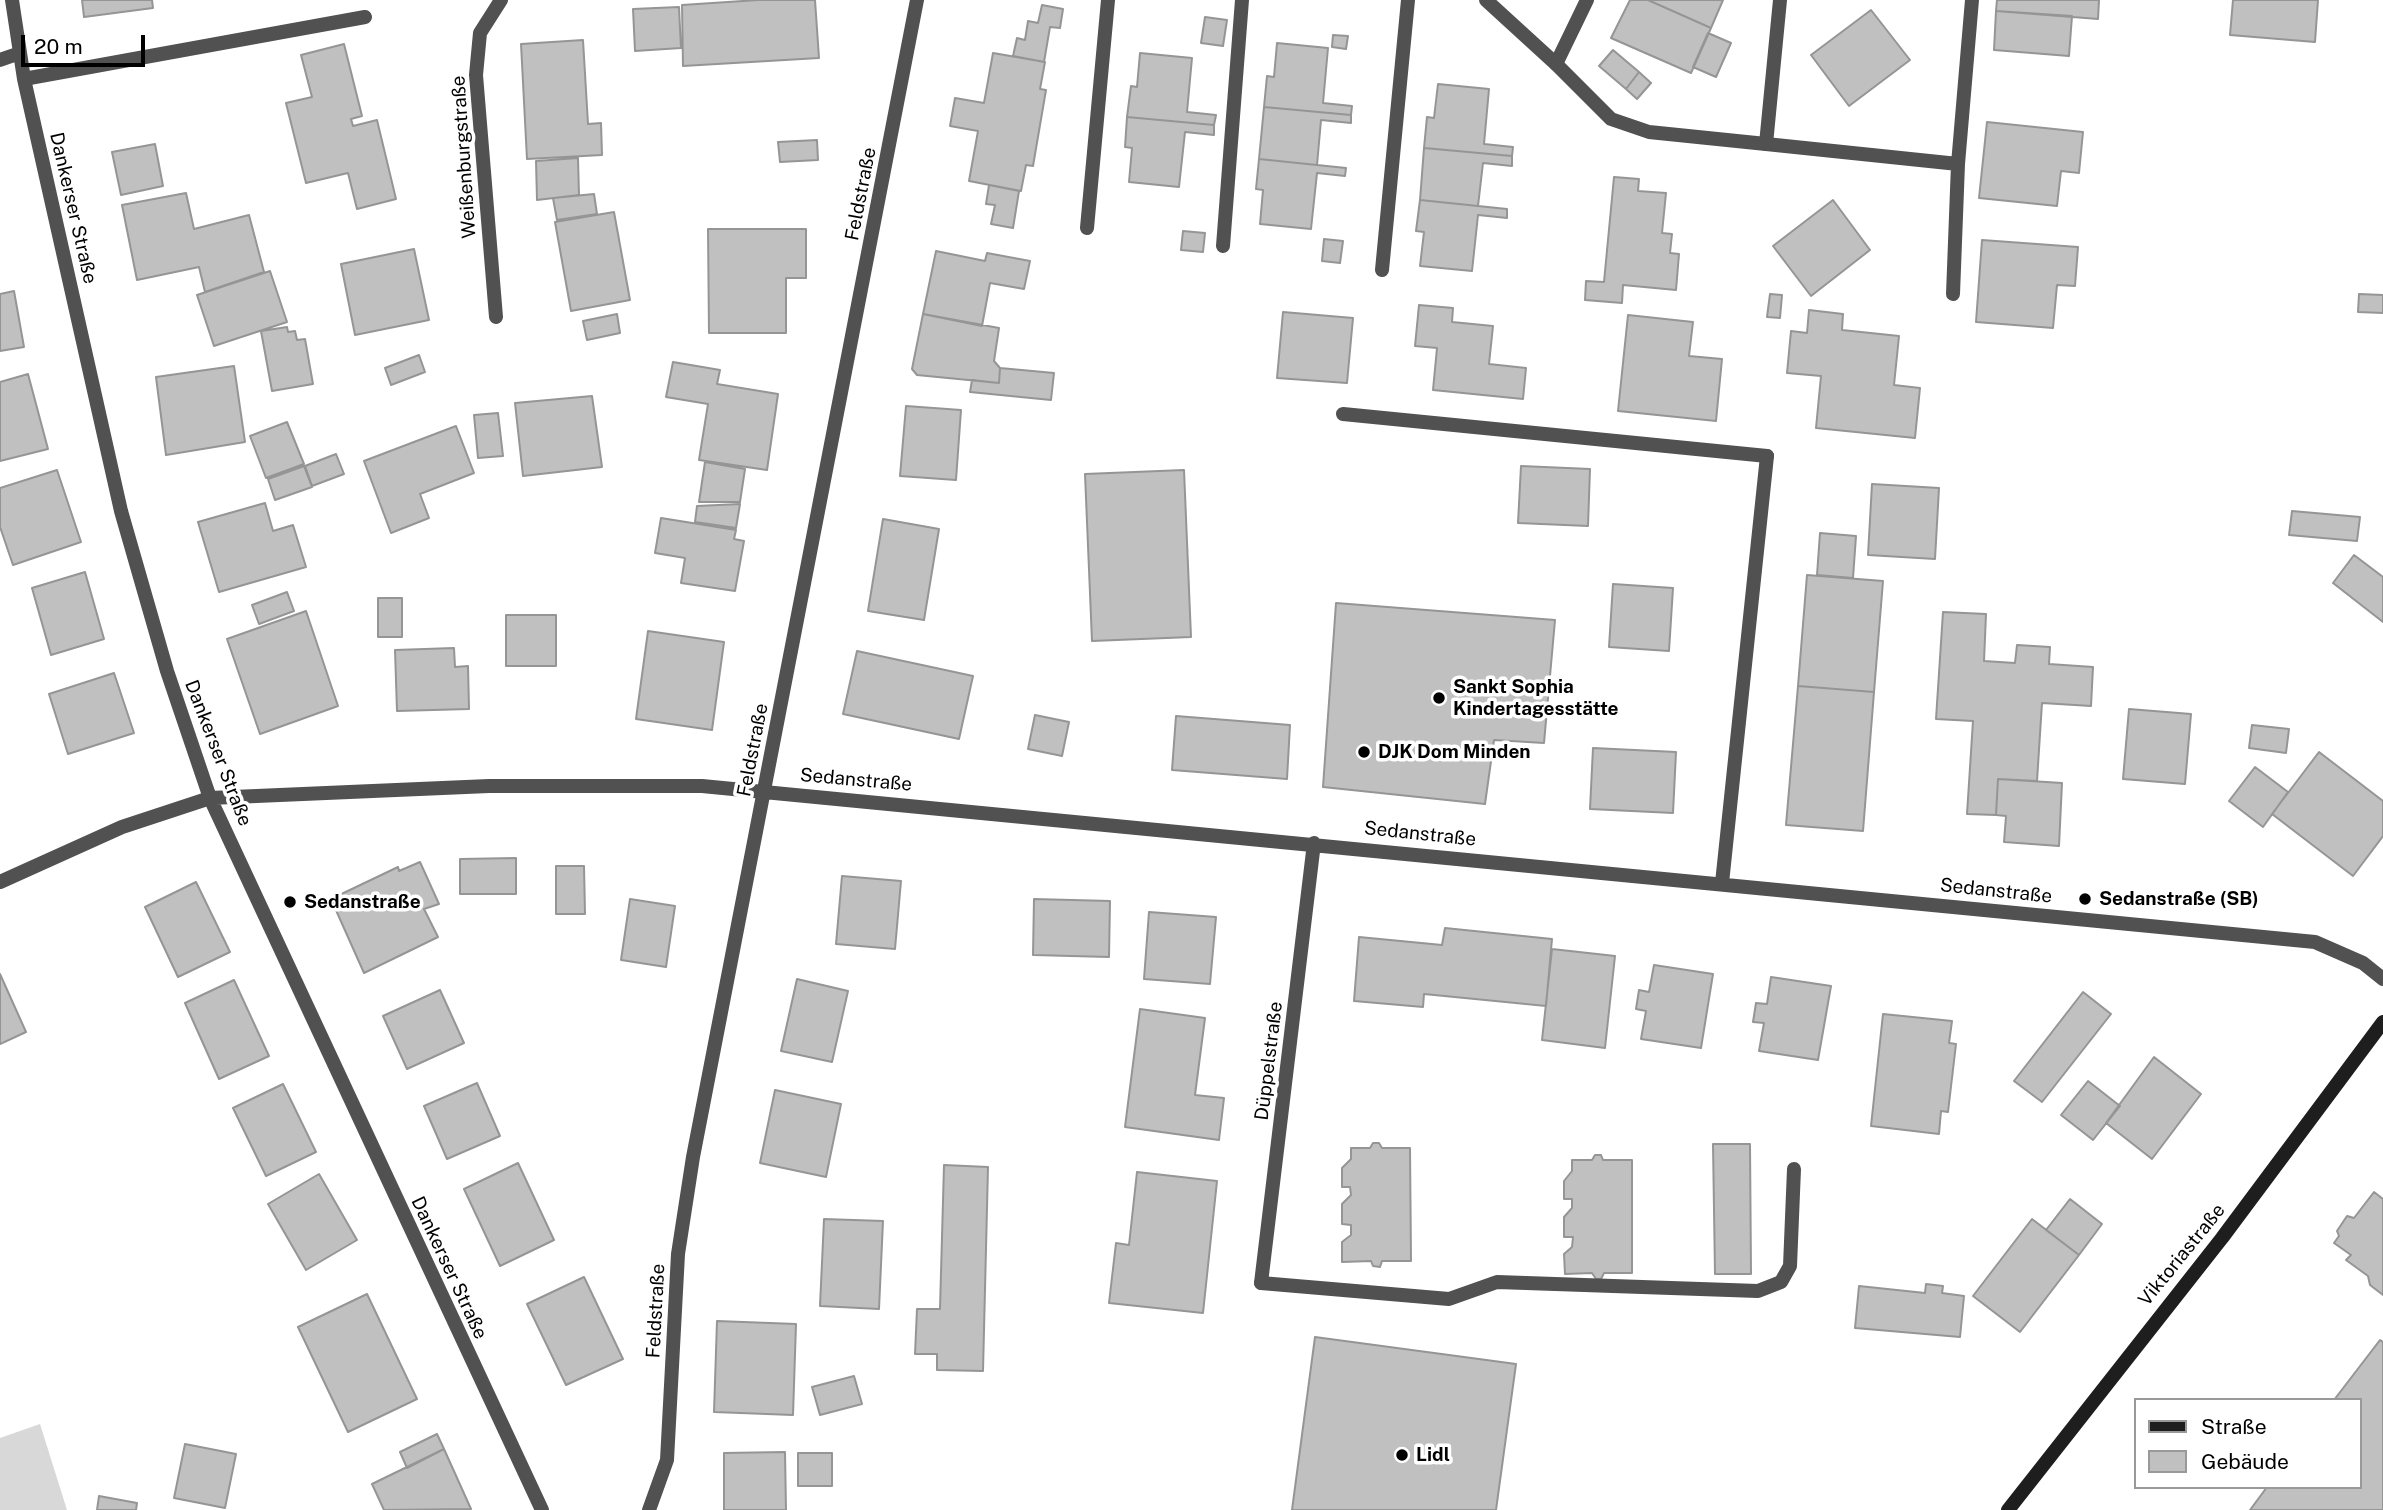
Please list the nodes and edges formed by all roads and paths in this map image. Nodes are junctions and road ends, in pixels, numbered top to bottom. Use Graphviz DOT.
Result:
graph roads {
  1 [pos="12,0"];
  2 [pos="501,0"];
  3 [pos="917,0"];
  4 [pos="1108,0"];
  5 [pos="1242,0"];
  6 [pos="1408,0"];
  7 [pos="1486,0"];
  8 [pos="1587,0"];
  9 [pos="1780,0"];
  10 [pos="1972,0"];
  11 [pos="365,17"];
  12 [pos="20,52"];
  13 [pos="0,60"];
  14 [pos="1556,64"];
  15 [pos="24,79"];
  16 [pos="1766,144"];
  17 [pos="1958,164"];
  18 [pos="1087,228"];
  19 [pos="1223,246"];
  20 [pos="1382,270"];
  21 [pos="1953,294"];
  22 [pos="496,317"];
  23 [pos="1343,414"];
  24 [pos="764,790"];
  25 [pos="210,798"];
  26 [pos="1314,843"];
  27 [pos="0,882"];
  28 [pos="1722,883"];
  29 [pos="2383,979"];
  30 [pos="2383,1022"];
  31 [pos="1794,1169"];
  32 [pos="541,1510"];
  33 [pos="649,1510"];
  34 [pos="2008,1510"];
  1 -- 12 [label="street, Dankerser Straße"];
  2 -- 22 [label="street, Weißenburgstraße"];
  3 -- 24 [label="street, Feldstraße"];
  4 -- 18 [label="street"];
  5 -- 19 [label="street"];
  6 -- 20 [label="street"];
  7 -- 14 [label="street"];
  8 -- 14 [label="street"];
  9 -- 16 [label="street"];
  10 -- 17 [label="street"];
  11 -- 15 [label="street"];
  12 -- 13 [label="street"];
  12 -- 15 [label="street, Dankerser Straße"];
  14 -- 16 [label="street"];
  15 -- 25 [label="street, Dankerser Straße"];
  16 -- 17 [label="street"];
  17 -- 21 [label="street"];
  23 -- 28 [label="street"];
  24 -- 25 [label="street, Sedanstraße"];
  24 -- 26 [label="street, Sedanstraße"];
  24 -- 33 [label="street, Feldstraße"];
  25 -- 27 [label="street, Sedanstraße"];
  25 -- 32 [label="street, Dankerser Straße"];
  26 -- 28 [label="street, Sedanstraße"];
  26 -- 31 [label="street, Düppelstraße"];
  28 -- 29 [label="street, Sedanstraße"];
  30 -- 34 [label="main road, Viktoriastraße"];
}
